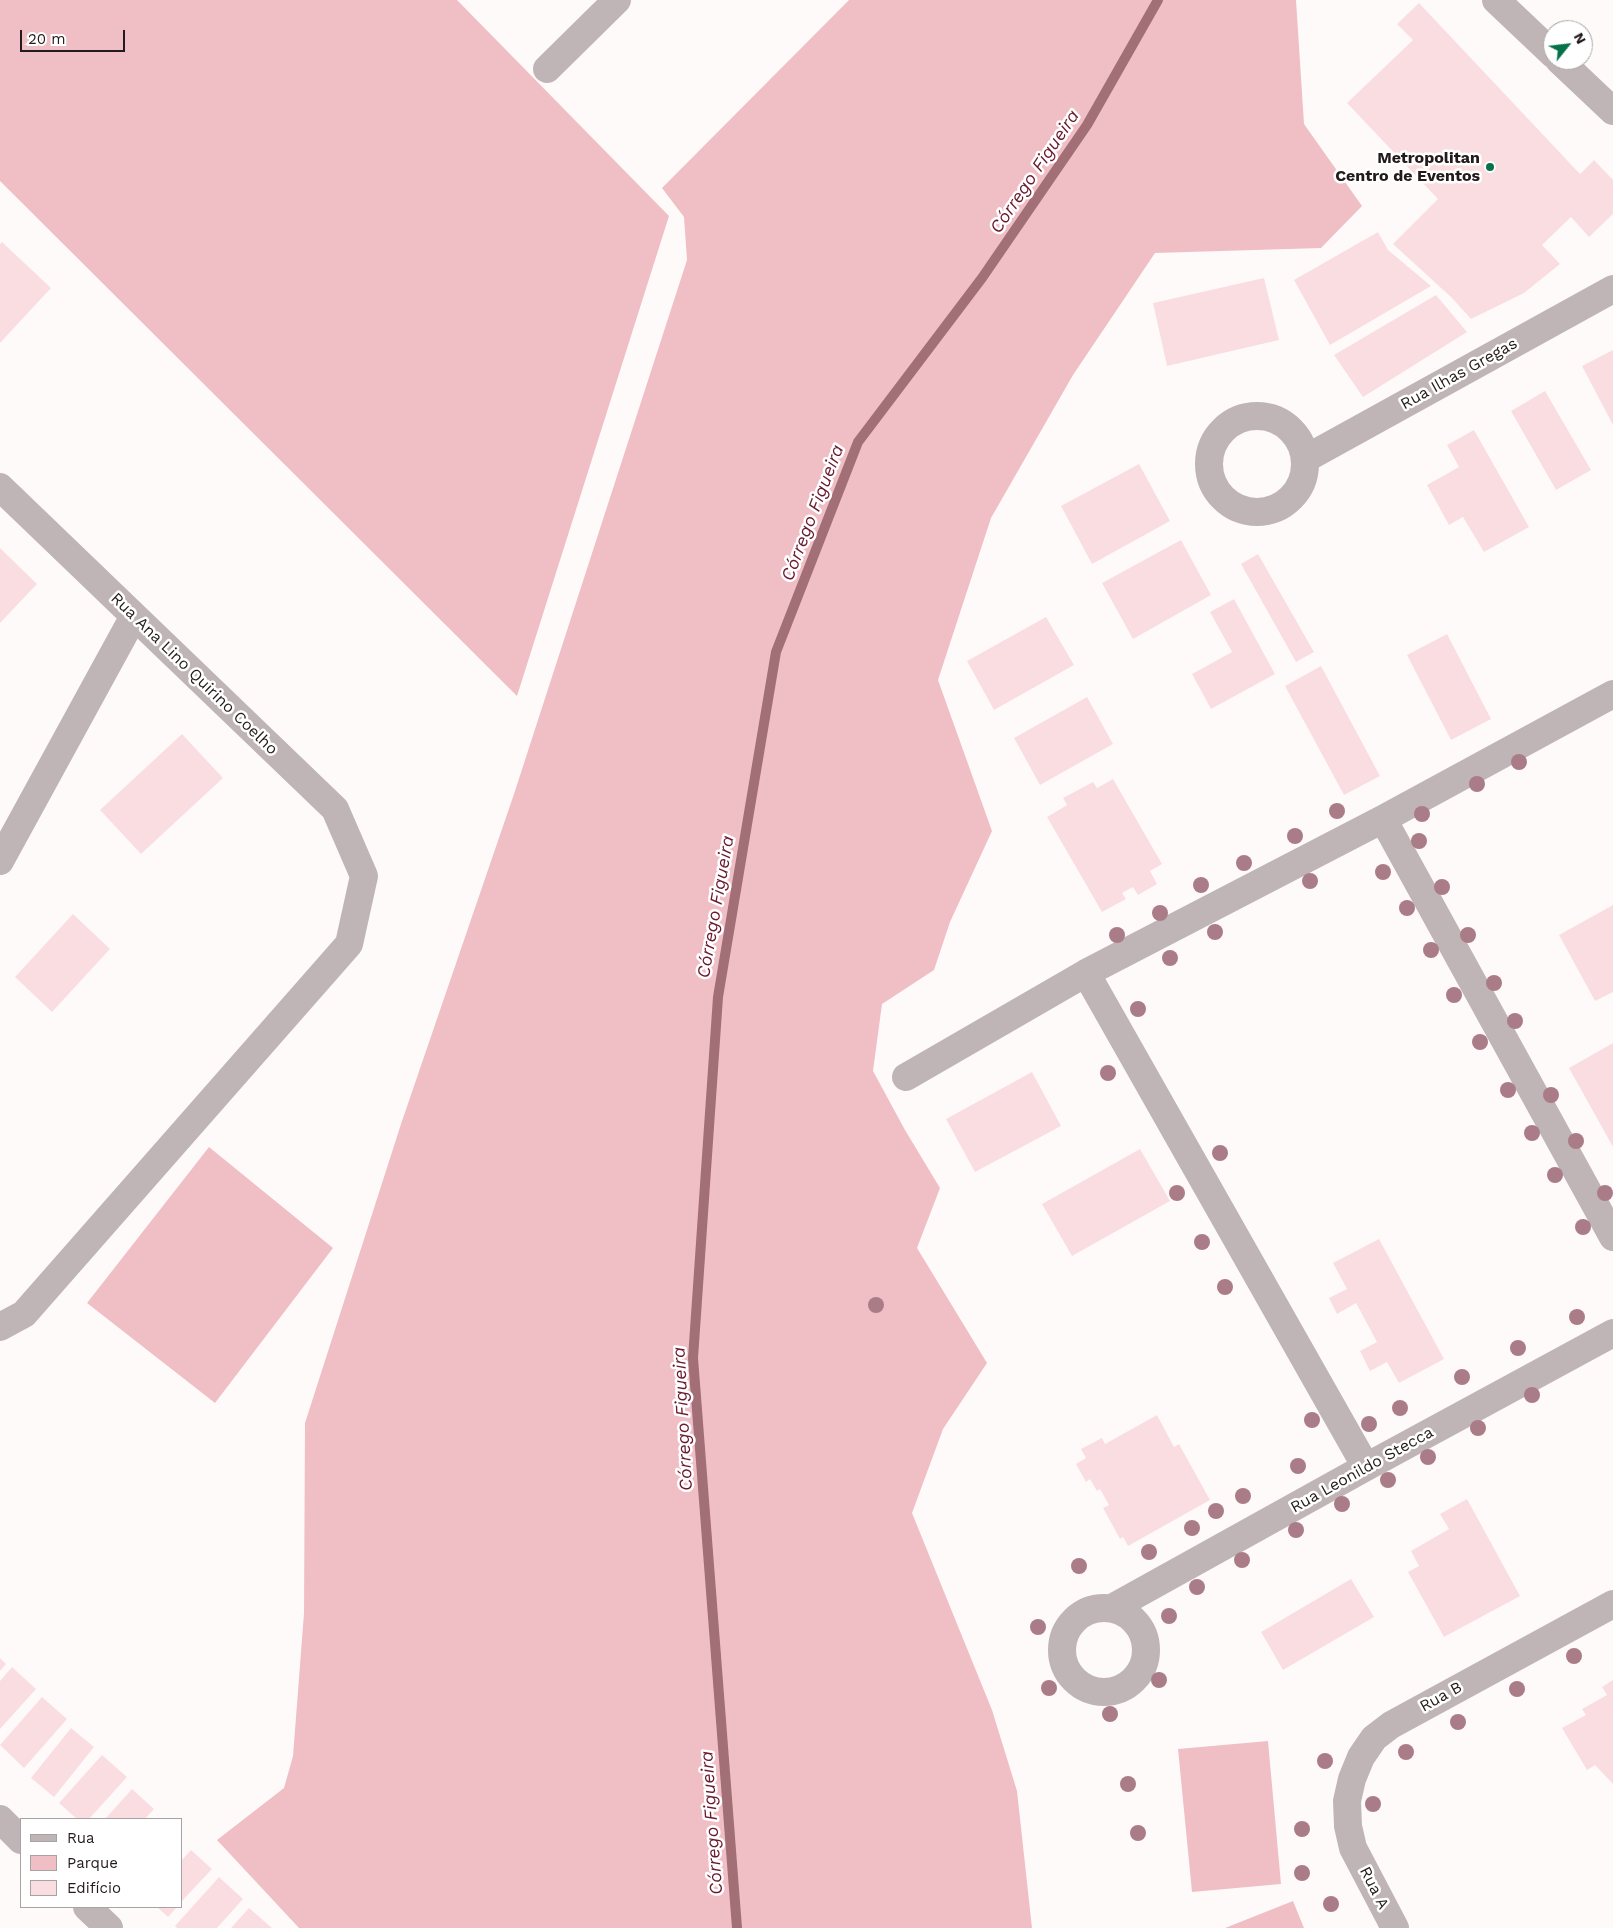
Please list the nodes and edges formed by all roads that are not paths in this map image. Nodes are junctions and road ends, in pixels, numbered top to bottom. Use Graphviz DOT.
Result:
graph roads {
  1 [pos="617,0"];
  2 [pos="1496,0"];
  3 [pos="1543,45"];
  4 [pos="547,70"];
  5 [pos="1570,70"];
  6 [pos="1613,111"];
  7 [pos="1613,289"];
  8 [pos="1305,459"];
  9 [pos="0,487"];
  10 [pos="134,616"];
  11 [pos="1613,694"];
  12 [pos="1383,819"];
  13 [pos="0,861"];
  14 [pos="1086,973"];
  15 [pos="906,1077"];
  16 [pos="1613,1236"];
  17 [pos="0,1327"];
  18 [pos="1613,1333"];
  19 [pos="1366,1467"];
  20 [pos="1170,1576"];
  21 [pos="1613,1604"];
  22 [pos="1112,1608"];
  23 [pos="1143,1633"];
  24 [pos="0,1819"];
  25 [pos="20,1839"];
  26 [pos="1353,1848"];
  27 [pos="88,1908"];
  28 [pos="108,1928"];
  29 [pos="1395,1928"];
  1 -- 4 [label="street"];
  2 -- 3 [label="street"];
  5 -- 6 [label="street"];
  7 -- 8 [label="street, Rua Ilhas Gregas"];
  9 -- 10 [label="street, Rua Ana Lino Quirino Coelho"];
  10 -- 13 [label="street"];
  10 -- 17 [label="street, Rua Ana Lino Quirino Coelho"];
  11 -- 12 [label="street"];
  12 -- 14 [label="street"];
  12 -- 16 [label="street"];
  14 -- 15 [label="street"];
  14 -- 19 [label="street"];
  18 -- 19 [label="street, Rua Leonildo Stecca"];
  19 -- 20 [label="street, Rua Leonildo Stecca"];
  20 -- 22 [label="street, Rua Leonildo Stecca"];
  20 -- 23 [label="street"];
  21 -- 26 [label="street, Rua B"];
  22 -- 23 [label="street"];
  22 -- 23 [label="street"];
  24 -- 25 [label="street"];
  26 -- 29 [label="street, Rua A"];
  27 -- 28 [label="street"];
}
